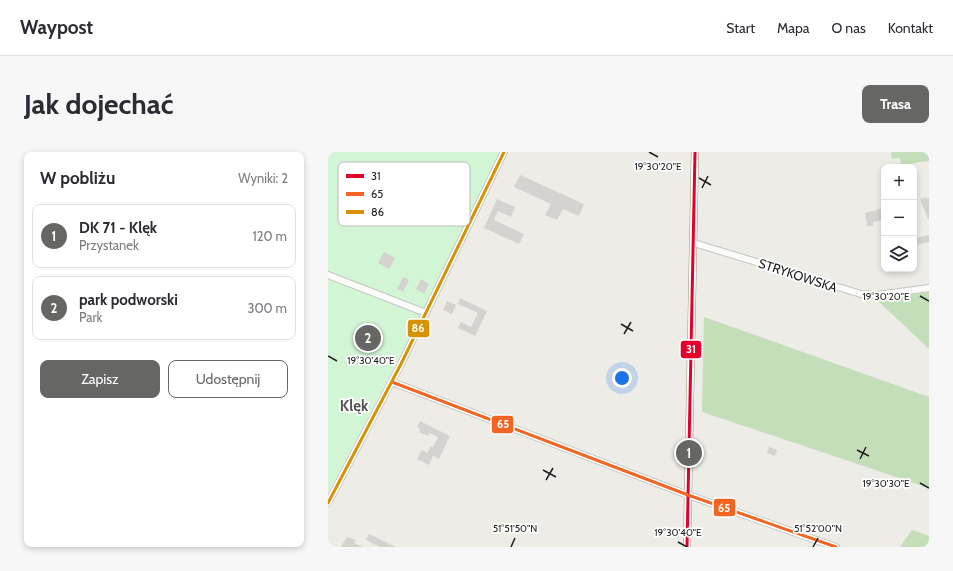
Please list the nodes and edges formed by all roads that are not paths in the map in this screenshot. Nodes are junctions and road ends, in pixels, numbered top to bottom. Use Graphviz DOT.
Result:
graph roads {
  1 [pos="504,152"];
  2 [pos="695,152"];
  3 [pos="470,222"];
  4 [pos="468,226"];
  5 [pos="694,242"];
  6 [pos="328,275"];
  7 [pos="929,288"];
  8 [pos="426,313"];
  9 [pos="392,382"];
  10 [pos="688,495"];
  11 [pos="328,503"];
  12 [pos="688,547"];
  13 [pos="836,547"];
  1 -- 3 [label="street"];
  2 -- 5 [label="main road"];
  4 -- 8 [label="street"];
  5 -- 7 [label="street, STRYKOWSKA"];
  5 -- 10 [label="main road"];
  6 -- 8 [label="street"];
  8 -- 9 [label="street"];
  9 -- 10 [label="street"];
  9 -- 11 [label="street"];
  10 -- 12 [label="main road"];
  10 -- 13 [label="street"];
}
